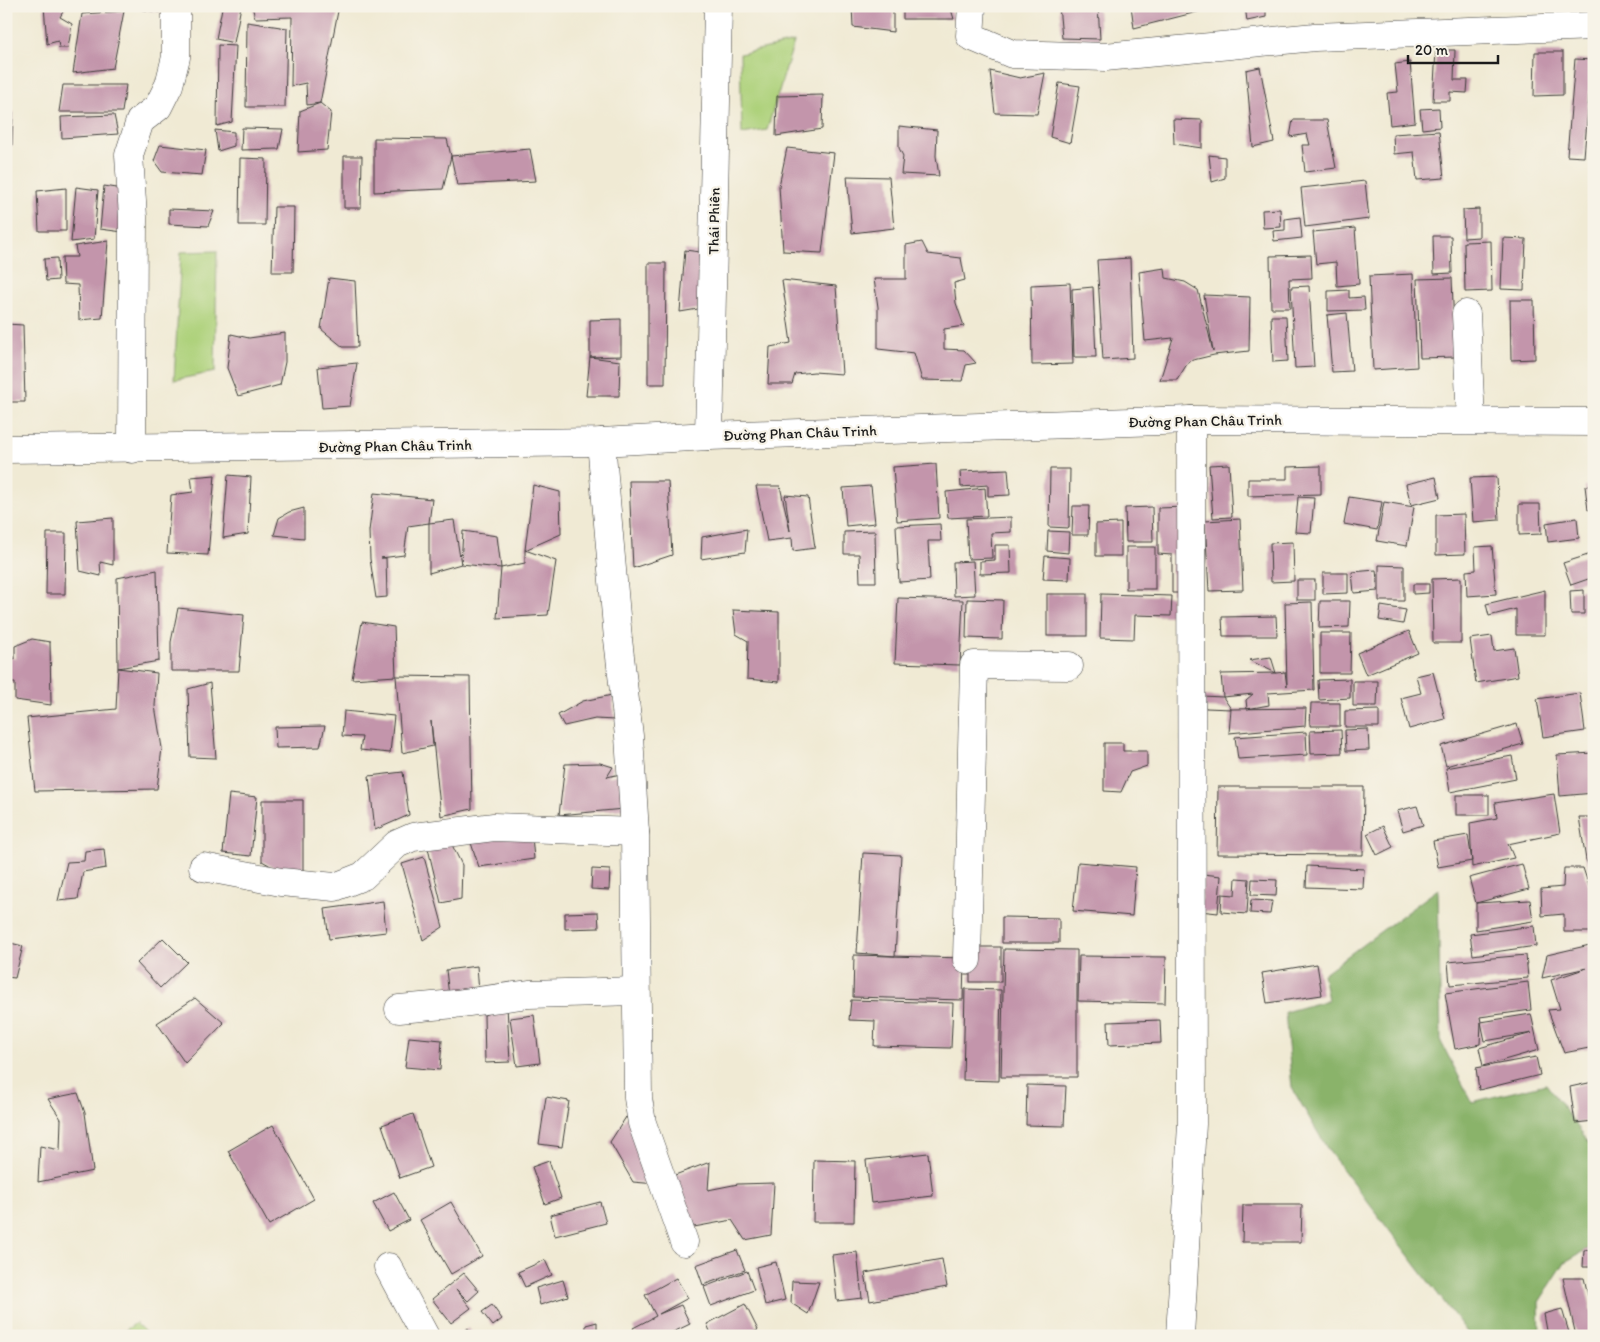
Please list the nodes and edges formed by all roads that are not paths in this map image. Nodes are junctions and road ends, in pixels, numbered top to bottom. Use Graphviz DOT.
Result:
graph roads {
  1 [pos="176,6"];
  2 [pos="718,6"];
  3 [pos="972,6"];
  4 [pos="1563,16"];
  5 [pos="1594,26"];
  6 [pos="1466,314"];
  7 [pos="1191,420"];
  8 [pos="1471,421"];
  9 [pos="1594,422"];
  10 [pos="709,436"];
  11 [pos="601,442"];
  12 [pos="6,449"];
  13 [pos="132,449"];
  14 [pos="1069,666"];
  15 [pos="635,832"];
  16 [pos="204,867"];
  17 [pos="967,960"];
  18 [pos="636,991"];
  19 [pos="398,1009"];
  20 [pos="684,1242"];
  21 [pos="388,1267"];
  22 [pos="425,1336"];
  23 [pos="1180,1336"];
  1 -- 13 [label="street"];
  2 -- 10 [label="street, Thái Phiên"];
  3 -- 4 [label="street"];
  4 -- 5 [label="street"];
  6 -- 8 [label="street"];
  7 -- 8 [label="street, Đường Phan Châu Trinh"];
  7 -- 10 [label="street, Đường Phan Châu Trinh"];
  7 -- 23 [label="street"];
  8 -- 9 [label="street, Đường Phan Châu Trinh"];
  10 -- 11 [label="street, Đường Phan Châu Trinh"];
  11 -- 13 [label="street, Đường Phan Châu Trinh"];
  11 -- 15 [label="street"];
  12 -- 13 [label="street, Đường Phan Châu Trinh"];
  14 -- 17 [label="street"];
  15 -- 16 [label="street"];
  15 -- 18 [label="street"];
  18 -- 19 [label="street"];
  18 -- 20 [label="street"];
  21 -- 22 [label="street"];
}
